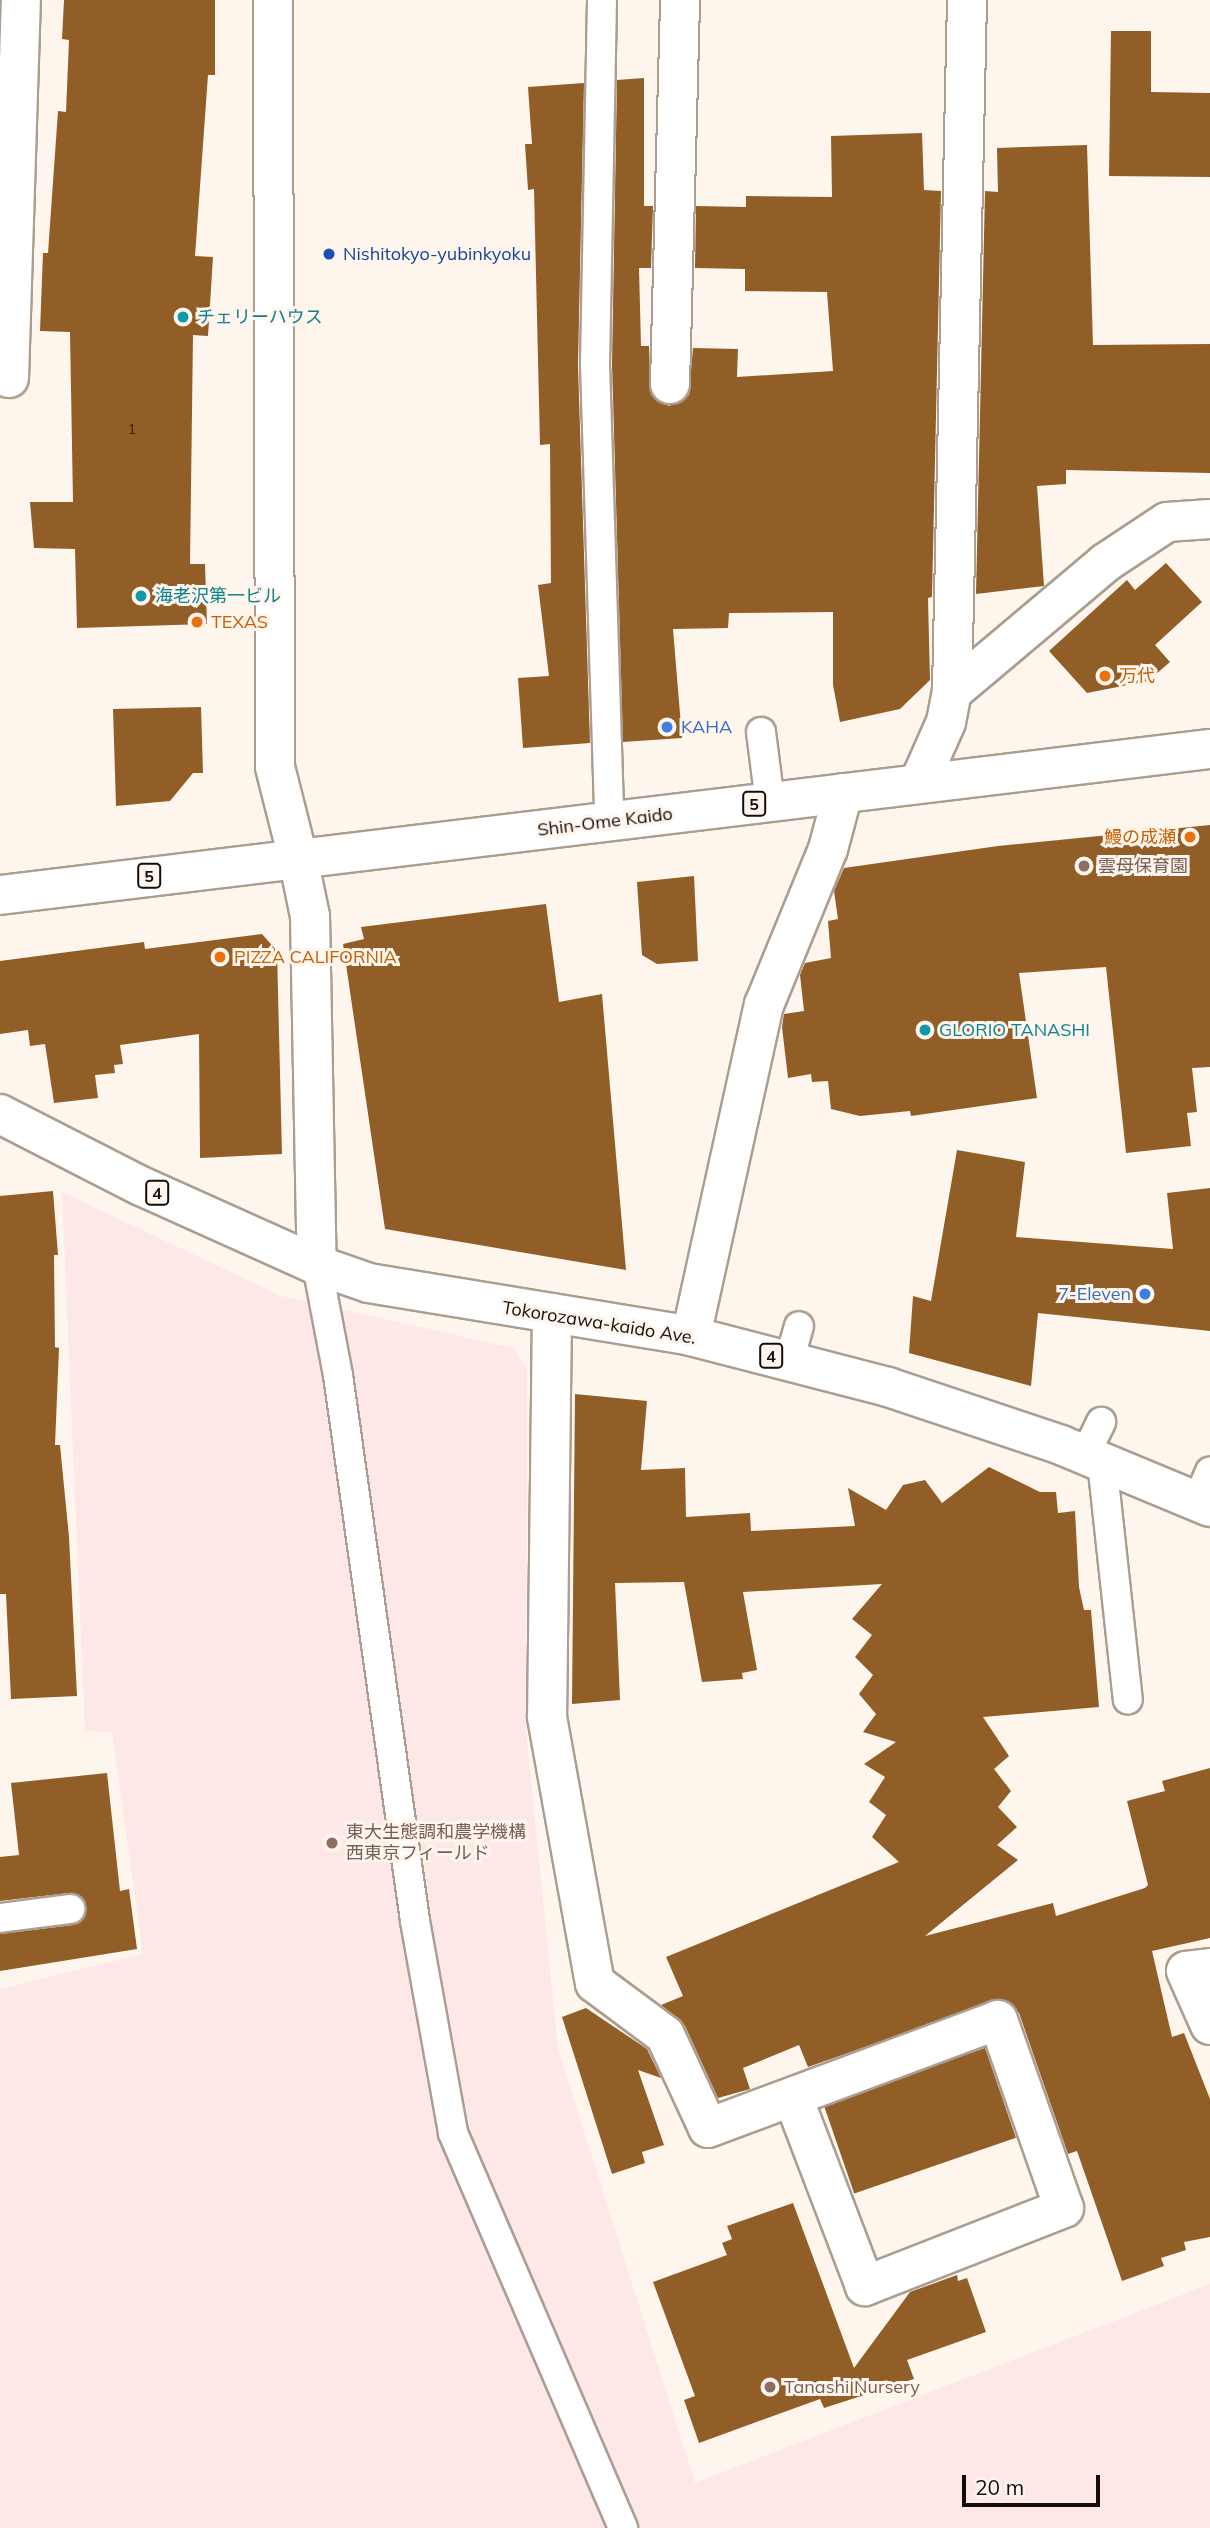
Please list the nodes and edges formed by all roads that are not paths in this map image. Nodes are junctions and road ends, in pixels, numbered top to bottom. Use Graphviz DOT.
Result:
graph roads {
  1 [pos="21,0"];
  2 [pos="273,0"];
  3 [pos="602,0"];
  4 [pos="680,0"];
  5 [pos="967,0"];
  6 [pos="9,378"];
  7 [pos="670,384"];
  8 [pos="1210,519"];
  9 [pos="952,692"];
  10 [pos="761,732"];
  11 [pos="1210,749"];
  12 [pos="919,783"];
  13 [pos="843,793"];
  14 [pos="770,802"];
  15 [pos="609,822"];
  16 [pos="298,858"];
  17 [pos="0,895"];
  18 [pos="0,1114"];
  19 [pos="317,1265"];
  20 [pos="552,1314"];
  21 [pos="691,1336"];
  22 [pos="1101,1422"];
  23 [pos="1094,1459"];
  24 [pos="1206,1494"];
  25 [pos="1128,1700"];
  26 [pos="70,1909"];
  27 [pos="0,1917"];
  28 [pos="1210,1968"];
  29 [pos="1210,2025"];
  30 [pos="793,2097"];
  31 [pos="623,2528"];
  1 -- 6 [label="street"];
  2 -- 16 [label="street"];
  3 -- 15 [label="lane"];
  4 -- 7 [label="street"];
  5 -- 9 [label="street"];
  8 -- 9 [label="street"];
  9 -- 12 [label="street"];
  10 -- 14 [label="lane"];
  11 -- 12 [label="street, Shin-Ome Kaido / 5"];
  12 -- 13 [label="street, Shin-Ome Kaido / 5"];
  13 -- 14 [label="street, Shin-Ome Kaido / 5"];
  13 -- 21 [label="street"];
  14 -- 15 [label="street, Shin-Ome Kaido / 5"];
  15 -- 16 [label="street, Shin-Ome Kaido / 5"];
  16 -- 17 [label="street, Shin-Ome Kaido / 5"];
  16 -- 19 [label="street"];
  18 -- 19 [label="street, Tokorozawa-kaido Ave. / 4"];
  19 -- 20 [label="street, Tokorozawa-kaido Ave. / 4"];
  19 -- 31 [label="lane"];
  20 -- 21 [label="street, Tokorozawa-kaido Ave. / 4"];
  20 -- 30 [label="street"];
  21 -- 23 [label="street, Tokorozawa-kaido Ave. / 4"];
  22 -- 23 [label="lane"];
  23 -- 24 [label="street, Tokorozawa-kaido Ave. / 4"];
  23 -- 25 [label="lane"];
  26 -- 27 [label="lane"];
  28 -- 29 [label="street"];
  30 -- 30 [label="street"];
}
